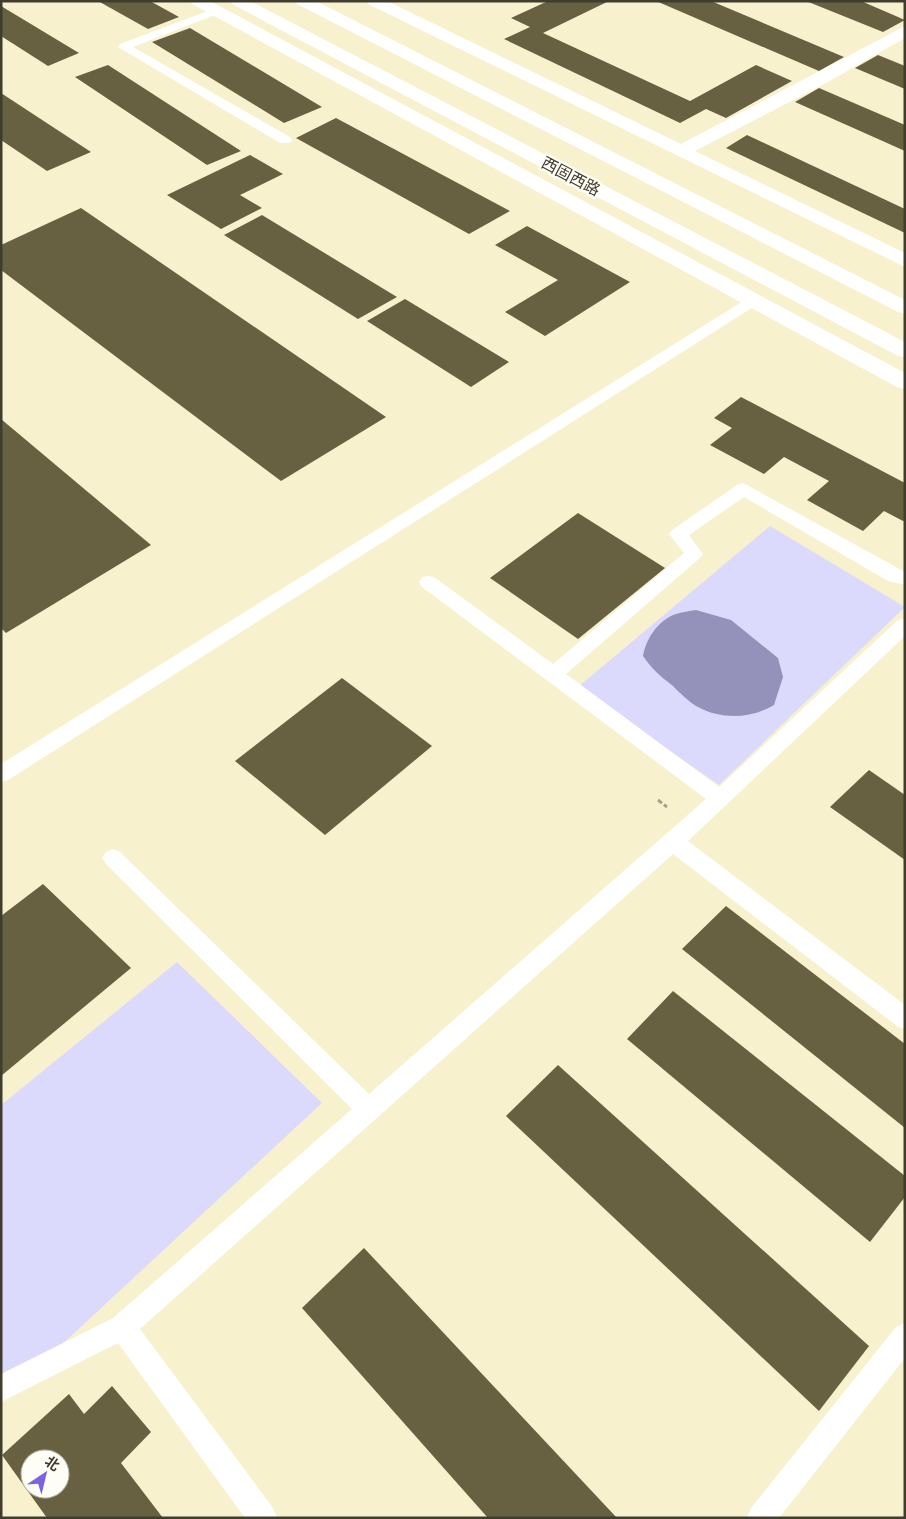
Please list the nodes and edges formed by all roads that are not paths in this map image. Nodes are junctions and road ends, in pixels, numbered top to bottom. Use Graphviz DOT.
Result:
graph roads {
  1 [pos="198,1"];
  2 [pos="238,1"];
  3 [pos="303,1"];
  4 [pos="374,1"];
  5 [pos="216,11"];
  6 [pos="905,30"];
  7 [pos="285,140"];
  8 [pos="681,151"];
  9 [pos="905,260"];
  10 [pos="753,301"];
  11 [pos="905,308"];
  12 [pos="905,351"];
  13 [pos="905,382"];
  14 [pos="905,579"];
  15 [pos="428,582"];
  16 [pos="905,626"];
  17 [pos="553,675"];
  18 [pos="1,774"];
  19 [pos="721,799"];
  20 [pos="673,842"];
  21 [pos="113,858"];
  22 [pos="905,1019"];
  23 [pos="369,1110"];
  24 [pos="122,1327"];
  25 [pos="905,1336"];
  26 [pos="1,1389"];
  27 [pos="263,1518"];
  28 [pos="761,1518"];
  1 -- 5 [label="street"];
  2 -- 12 [label="street, 西固西路"];
  3 -- 11 [label="street, 西固西路"];
  4 -- 8 [label="street"];
  5 -- 7 [label="lane"];
  5 -- 10 [label="street"];
  6 -- 8 [label="street"];
  8 -- 9 [label="street"];
  10 -- 13 [label="street"];
  10 -- 18 [label="lane"];
  14 -- 17 [label="lane"];
  15 -- 17 [label="lane"];
  16 -- 19 [label="lane"];
  17 -- 19 [label="lane"];
  19 -- 20 [label="lane"];
  20 -- 22 [label="lane"];
  20 -- 23 [label="lane"];
  21 -- 23 [label="lane"];
  23 -- 24 [label="lane"];
  24 -- 26 [label="lane"];
  24 -- 27 [label="lane"];
  25 -- 28 [label="lane"];
}
